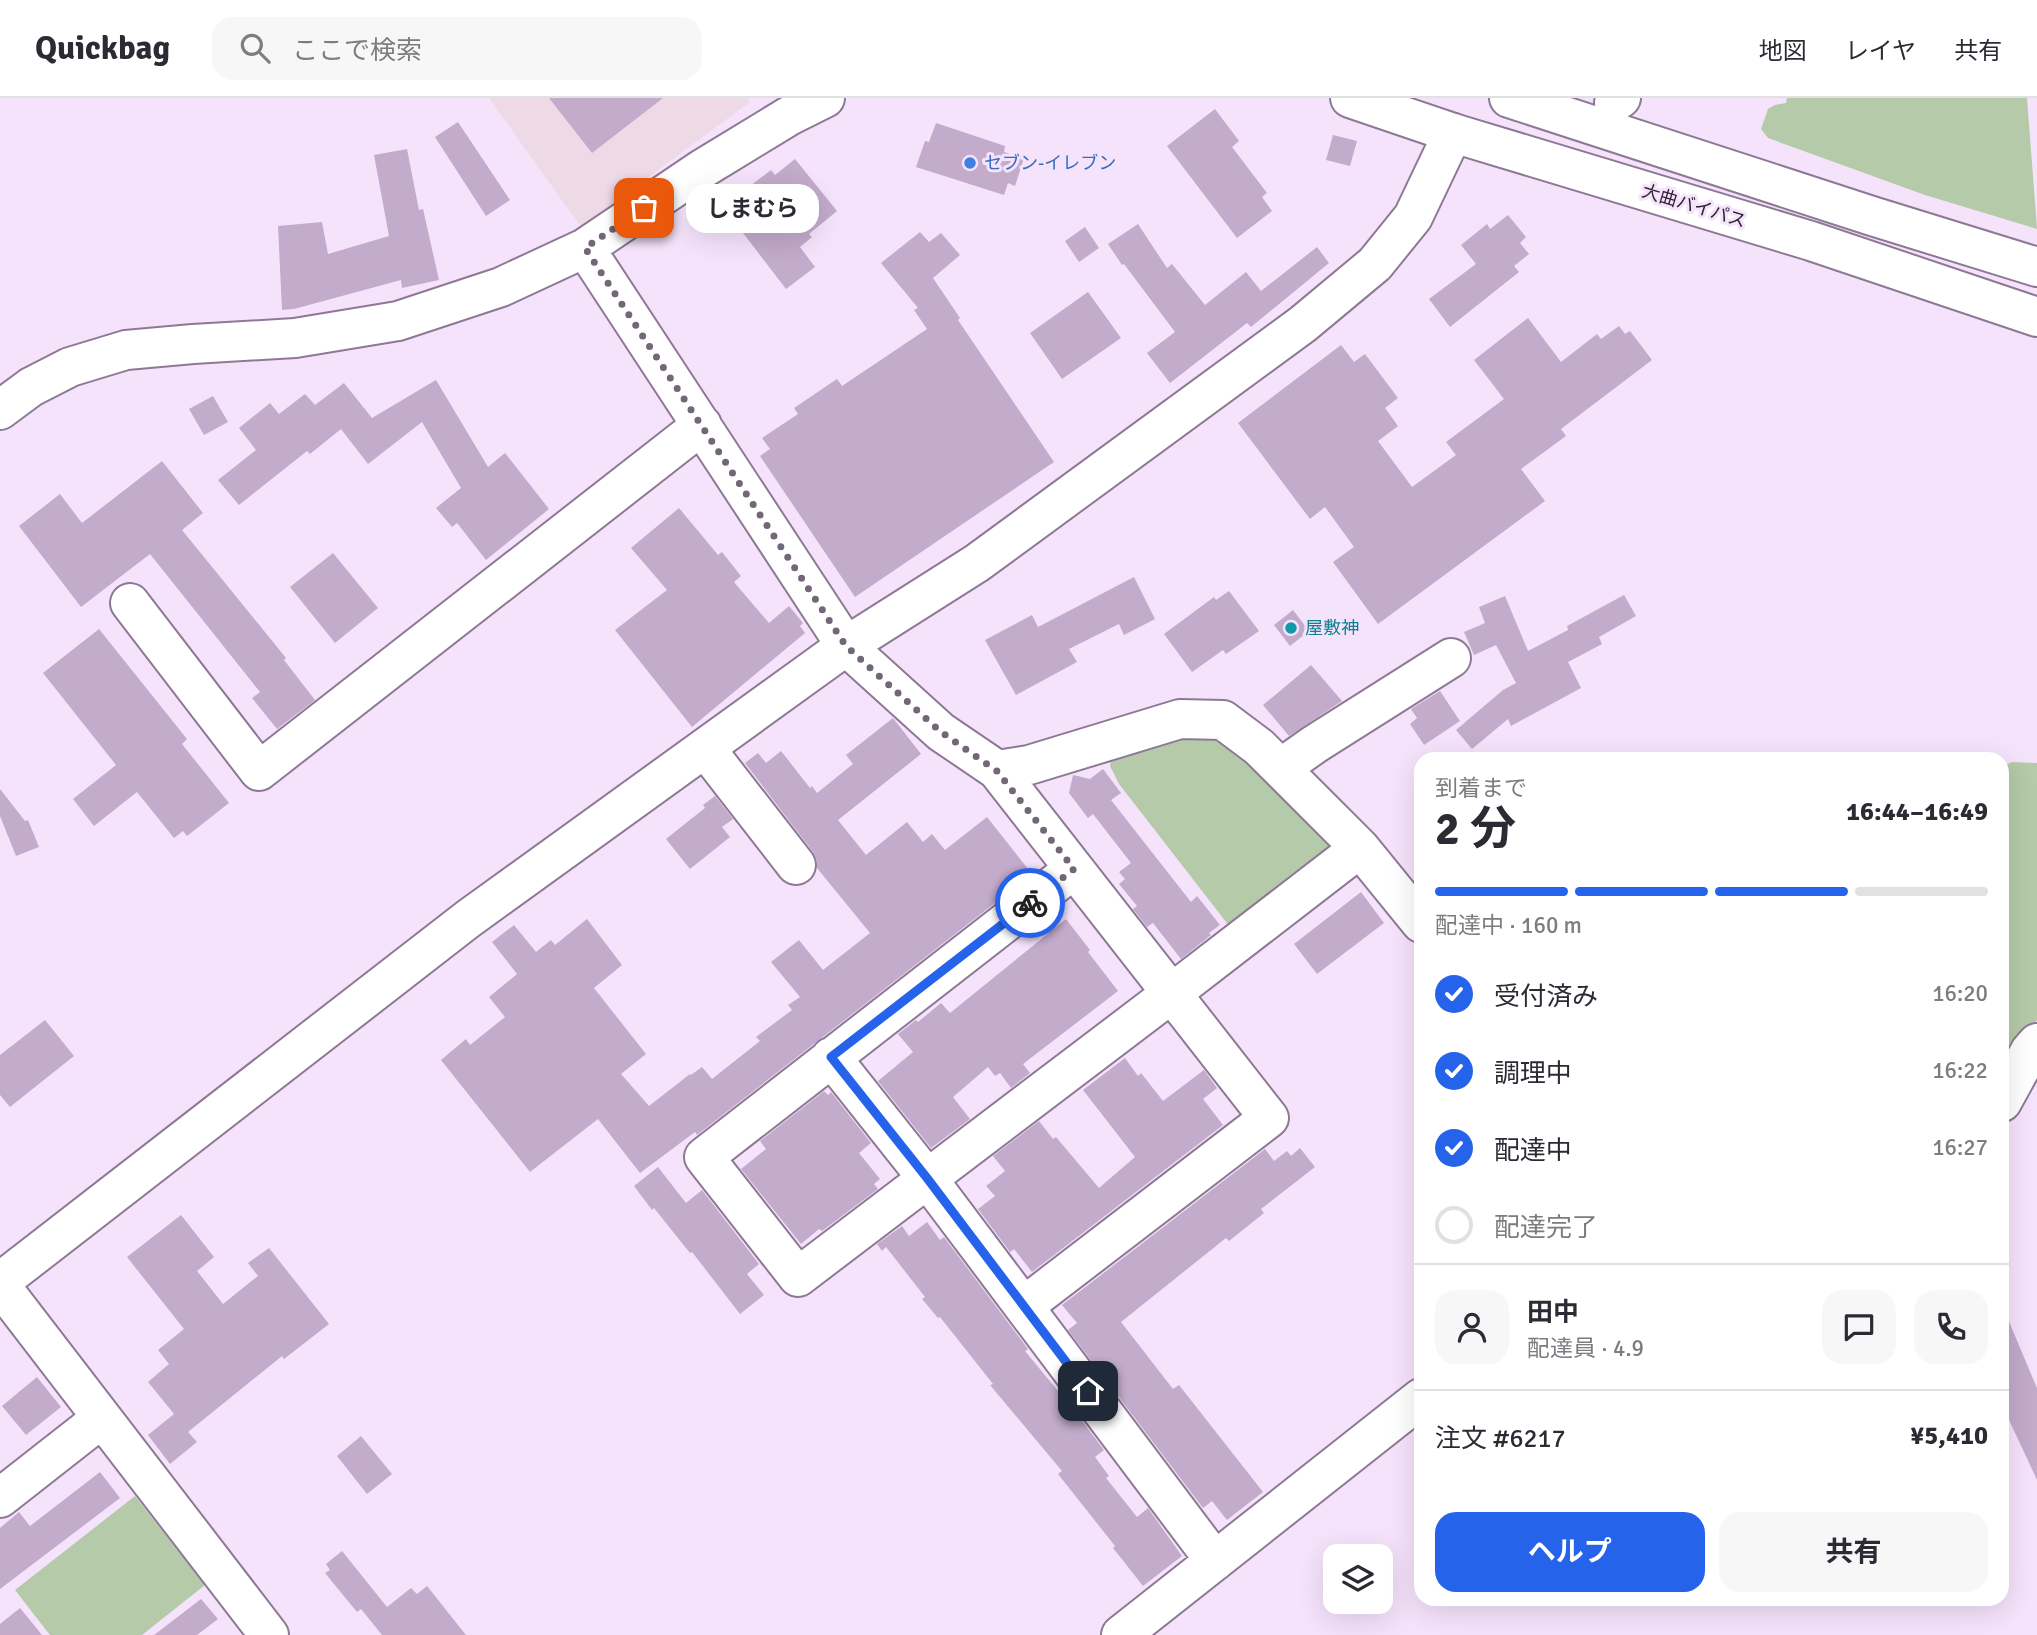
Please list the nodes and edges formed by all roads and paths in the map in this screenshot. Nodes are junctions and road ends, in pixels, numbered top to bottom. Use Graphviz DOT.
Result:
graph roads {
  1 [pos="825,98"];
  2 [pos="1350,98"];
  3 [pos="1509,98"];
  4 [pos="1453,133"];
  5 [pos="585,248"];
  6 [pos="2037,267"];
  7 [pos="2027,314"];
  8 [pos="0,410"];
  9 [pos="702,425"];
  10 [pos="130,603"];
  11 [pos="846,646"];
  12 [pos="1451,658"];
  13 [pos="705,748"];
  14 [pos="1281,768"];
  15 [pos="997,771"];
  16 [pos="1360,848"];
  17 [pos="796,865"];
  18 [pos="1074,869"];
  19 [pos="1414,914"];
  20 [pos="1172,993"];
  21 [pos="2037,1043"];
  22 [pos="831,1057"];
  23 [pos="2009,1089"];
  24 [pos="927,1178"];
  25 [pos="0,1283"];
  26 [pos="1024,1306"];
  27 [pos="1414,1404"];
  28 [pos="102,1418"];
  29 [pos="0,1498"];
  30 [pos="1215,1561"];
  31 [pos="269,1635"];
  32 [pos="1121,1635"];
  1 -- 5 [label="main road"];
  2 -- 4 [label="main road, 大曲バイパス"];
  3 -- 6 [label="main road"];
  4 -- 7 [label="main road, 大曲バイパス"];
  4 -- 11 [label="main road"];
  5 -- 8 [label="main road"];
  5 -- 9 [label="main road"];
  9 -- 10 [label="main road"];
  9 -- 11 [label="main road"];
  11 -- 13 [label="main road"];
  11 -- 15 [label="main road"];
  12 -- 14 [label="main road"];
  13 -- 17 [label="main road"];
  13 -- 25 [label="main road"];
  14 -- 15 [label="main road"];
  14 -- 16 [label="main road"];
  15 -- 18 [label="main road"];
  16 -- 19 [label="main road"];
  16 -- 20 [label="main road"];
  18 -- 20 [label="main road"];
  18 -- 22 [label="main road"];
  20 -- 24 [label="main road"];
  20 -- 26 [label="main road"];
  21 -- 23 [label="main road"];
  22 -- 24 [label="main road"];
  22 -- 24 [label="main road"];
  24 -- 26 [label="main road"];
  25 -- 28 [label="main road"];
  26 -- 30 [label="main road"];
  27 -- 30 [label="main road"];
  28 -- 29 [label="main road"];
  28 -- 31 [label="main road"];
  30 -- 32 [label="main road"];
}
